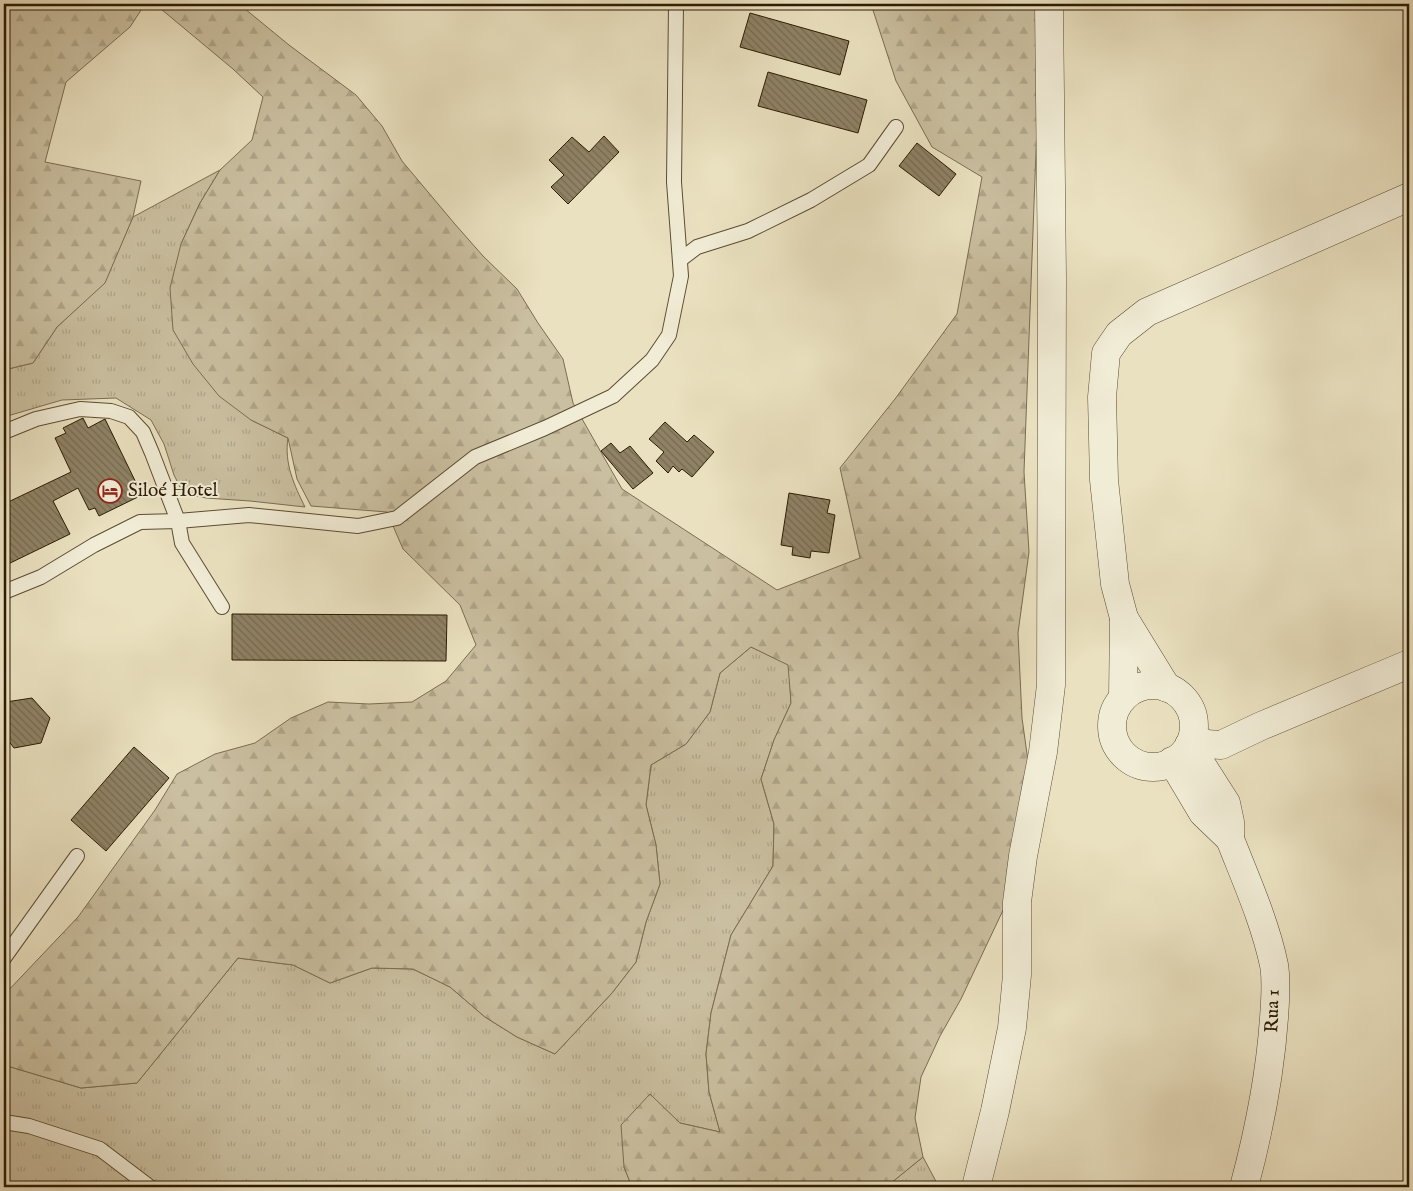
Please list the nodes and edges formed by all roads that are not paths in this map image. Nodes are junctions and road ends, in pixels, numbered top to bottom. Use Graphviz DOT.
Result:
graph roads {
  1 [pos="676,4"];
  2 [pos="1049,4"];
  3 [pos="896,127"];
  4 [pos="1409,197"];
  5 [pos="680,260"];
  6 [pos="4,432"];
  7 [pos="178,521"];
  8 [pos="4,592"];
  9 [pos="222,607"];
  10 [pos="1124,618"];
  11 [pos="1409,664"];
  12 [pos="1167,688"];
  13 [pos="1123,698"];
  14 [pos="1185,748"];
  15 [pos="77,856"];
  16 [pos="4,958"];
  17 [pos="4,1122"];
  18 [pos="150,1187"];
  19 [pos="976,1187"];
  20 [pos="1244,1187"];
  1 -- 5 [label="lane"];
  2 -- 19 [label="street"];
  3 -- 5 [label="lane"];
  4 -- 10 [label="street"];
  5 -- 7 [label="lane"];
  6 -- 7 [label="lane"];
  7 -- 8 [label="lane"];
  7 -- 9 [label="lane"];
  10 -- 12 [label="street"];
  10 -- 13 [label="street"];
  11 -- 14 [label="street"];
  12 -- 13 [label="street"];
  12 -- 14 [label="street"];
  13 -- 14 [label="street"];
  14 -- 20 [label="street, Rua 1"];
  15 -- 16 [label="lane"];
  17 -- 18 [label="lane"];
}
